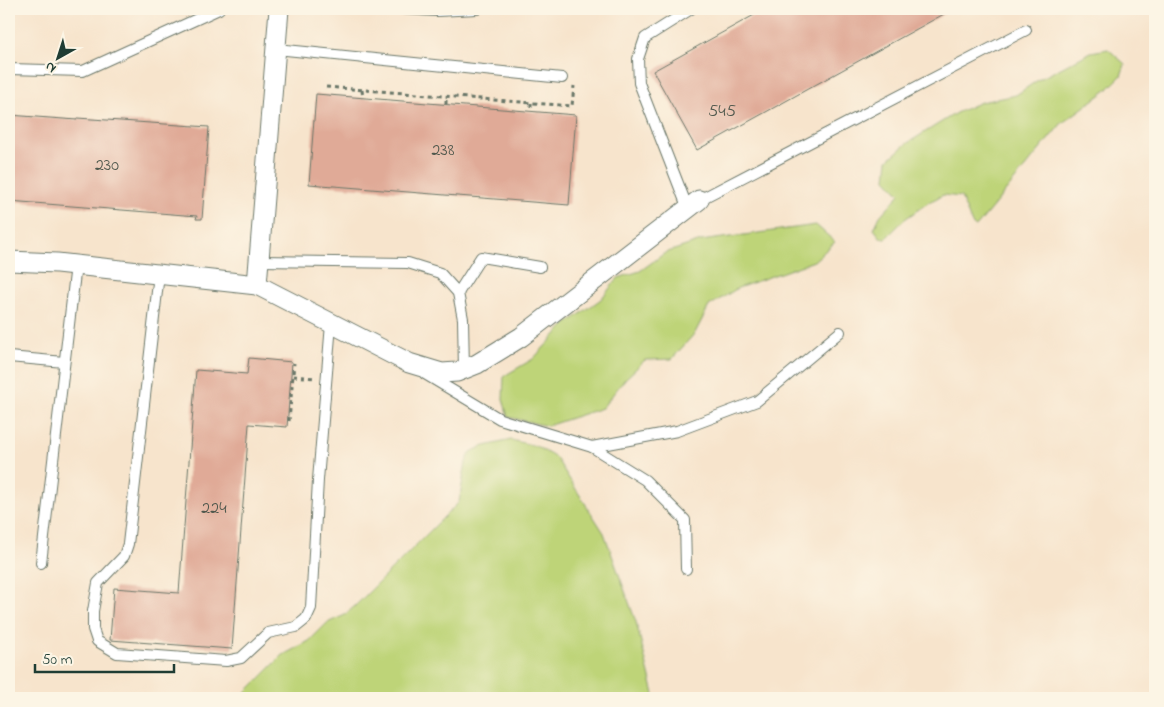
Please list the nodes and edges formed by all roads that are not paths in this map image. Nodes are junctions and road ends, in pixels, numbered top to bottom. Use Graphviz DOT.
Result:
graph roads {
  1 [pos="219,9"];
  2 [pos="279,9"];
  3 [pos="401,9"];
  4 [pos="477,9"];
  5 [pos="691,9"];
  6 [pos="1026,30"];
  7 [pos="276,49"];
  8 [pos="9,69"];
  9 [pos="562,78"];
  10 [pos="693,204"];
  11 [pos="9,261"];
  12 [pos="259,261"];
  13 [pos="76,266"];
  14 [pos="540,267"];
  15 [pos="159,274"];
  16 [pos="257,285"];
  17 [pos="458,293"];
  18 [pos="331,324"];
  19 [pos="840,332"];
  20 [pos="9,357"];
  21 [pos="401,360"];
  22 [pos="64,362"];
  23 [pos="464,370"];
  24 [pos="592,447"];
  25 [pos="41,563"];
  26 [pos="686,568"];
  1 -- 8 [label="lane"];
  2 -- 7 [label="street"];
  3 -- 4 [label="lane"];
  5 -- 10 [label="lane"];
  6 -- 10 [label="lane"];
  7 -- 9 [label="lane"];
  7 -- 12 [label="street"];
  10 -- 23 [label="street"];
  11 -- 13 [label="street"];
  12 -- 16 [label="street"];
  12 -- 17 [label="lane"];
  13 -- 15 [label="street"];
  13 -- 22 [label="lane"];
  14 -- 17 [label="lane"];
  15 -- 16 [label="street"];
  15 -- 18 [label="lane"];
  16 -- 18 [label="street"];
  17 -- 23 [label="lane"];
  18 -- 21 [label="street"];
  19 -- 24 [label="lane"];
  20 -- 22 [label="lane"];
  21 -- 23 [label="street"];
  21 -- 24 [label="lane"];
  22 -- 25 [label="lane"];
  24 -- 26 [label="lane"];
}
